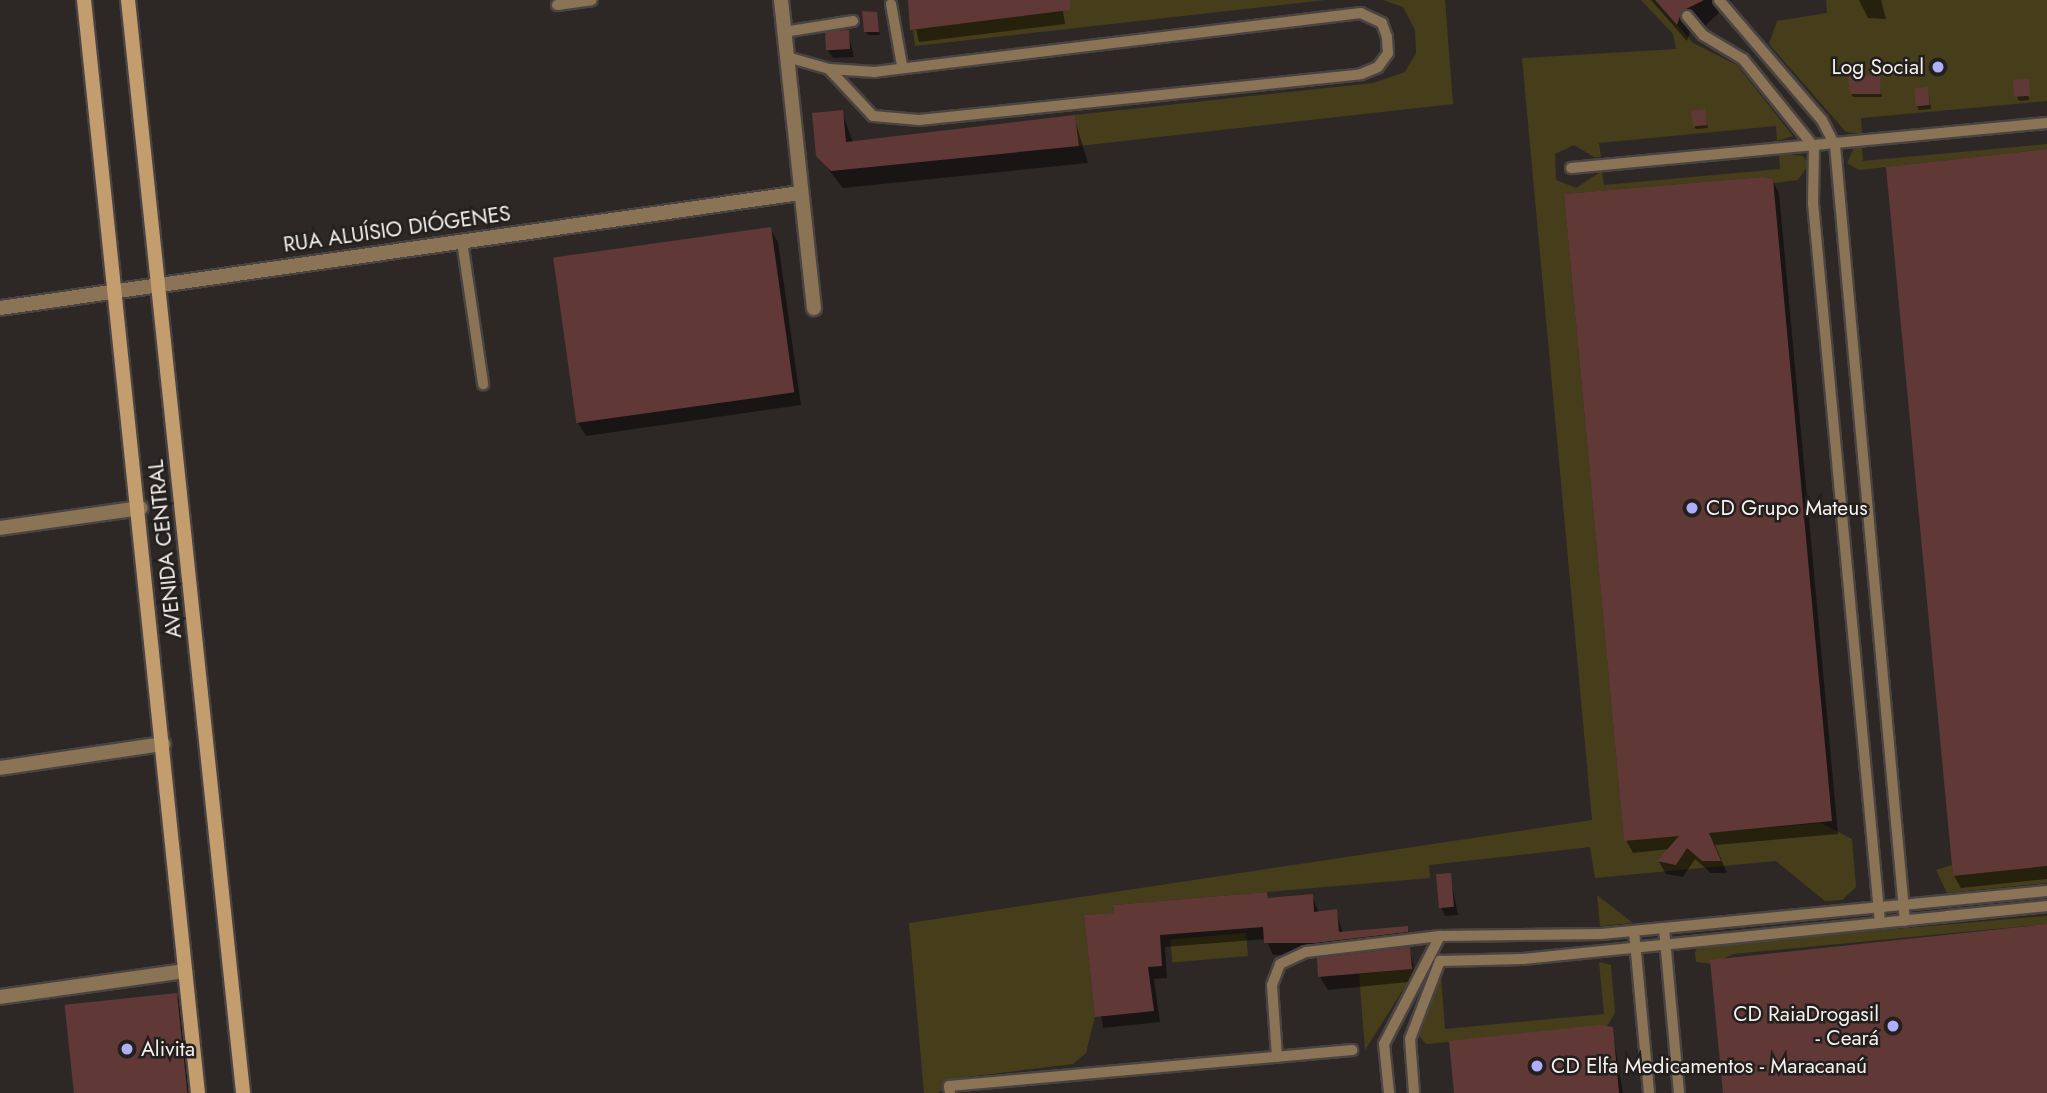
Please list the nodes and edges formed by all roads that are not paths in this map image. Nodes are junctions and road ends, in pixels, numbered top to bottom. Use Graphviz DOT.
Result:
graph roads {
  1 [pos="85,0"];
  2 [pos="128,0"];
  3 [pos="592,0"];
  4 [pos="781,0"];
  5 [pos="1719,0"];
  6 [pos="891,4"];
  7 [pos="557,5"];
  8 [pos="1687,16"];
  9 [pos="853,21"];
  10 [pos="784,32"];
  11 [pos="787,57"];
  12 [pos="902,65"];
  13 [pos="829,69"];
  14 [pos="2047,123"];
  15 [pos="1835,145"];
  16 [pos="1814,147"];
  17 [pos="1571,168"];
  18 [pos="800,193"];
  19 [pos="462,241"];
  20 [pos="158,285"];
  21 [pos="112,292"];
  22 [pos="0,308"];
  23 [pos="814,308"];
  24 [pos="483,384"];
  25 [pos="141,508"];
  26 [pos="0,528"];
  27 [pos="163,744"];
  28 [pos="0,768"];
  29 [pos="2047,891"];
  30 [pos="1903,905"];
  31 [pos="2047,906"];
  32 [pos="1878,907"];
  33 [pos="1905,920"];
  34 [pos="1880,923"];
  35 [pos="1664,928"];
  36 [pos="1634,931"];
  37 [pos="1440,936"];
  38 [pos="1665,945"];
  39 [pos="1635,948"];
  40 [pos="185,971"];
  41 [pos="0,997"];
  42 [pos="1352,1050"];
  43 [pos="1277,1057"];
  44 [pos="198,1093"];
  45 [pos="243,1093"];
  46 [pos="950,1093"];
  47 [pos="1389,1093"];
  48 [pos="1414,1093"];
  49 [pos="1649,1093"];
  50 [pos="1679,1093"];
  1 -- 21 [label="street, AVENIDA CENTRAL"];
  2 -- 20 [label="street, AVENIDA CENTRAL"];
  3 -- 7 [label="lane"];
  4 -- 10 [label="street"];
  5 -- 15 [label="lane"];
  6 -- 12 [label="lane"];
  8 -- 16 [label="lane"];
  9 -- 10 [label="lane"];
  10 -- 11 [label="street"];
  11 -- 13 [label="lane"];
  11 -- 18 [label="street"];
  12 -- 13 [label="lane"];
  12 -- 13 [label="lane"];
  14 -- 15 [label="lane"];
  15 -- 16 [label="lane"];
  15 -- 30 [label="lane"];
  16 -- 17 [label="lane"];
  16 -- 32 [label="lane"];
  18 -- 19 [label="street, RUA ALUÍSIO DIÓGENES"];
  18 -- 23 [label="street"];
  19 -- 20 [label="street, RUA ALUÍSIO DIÓGENES"];
  19 -- 24 [label="lane"];
  20 -- 21 [label="street, RUA ALUÍSIO DIÓGENES"];
  20 -- 45 [label="street, AVENIDA CENTRAL"];
  21 -- 22 [label="street, RUA ALUÍSIO DIÓGENES"];
  21 -- 25 [label="street, AVENIDA CENTRAL"];
  25 -- 26 [label="street"];
  25 -- 27 [label="street, AVENIDA CENTRAL"];
  27 -- 28 [label="street"];
  27 -- 40 [label="street, AVENIDA CENTRAL"];
  29 -- 30 [label="lane"];
  30 -- 32 [label="lane"];
  30 -- 33 [label="lane"];
  31 -- 33 [label="lane"];
  32 -- 34 [label="lane"];
  32 -- 35 [label="lane"];
  33 -- 34 [label="lane"];
  34 -- 38 [label="lane"];
  35 -- 36 [label="lane"];
  35 -- 38 [label="lane"];
  36 -- 37 [label="lane"];
  36 -- 39 [label="lane"];
  37 -- 43 [label="lane"];
  37 -- 47 [label="lane"];
  38 -- 39 [label="lane"];
  38 -- 50 [label="lane"];
  39 -- 48 [label="lane"];
  39 -- 49 [label="lane"];
  40 -- 41 [label="street"];
  40 -- 44 [label="street, AVENIDA CENTRAL"];
  42 -- 43 [label="lane"];
  43 -- 46 [label="lane"];
}
